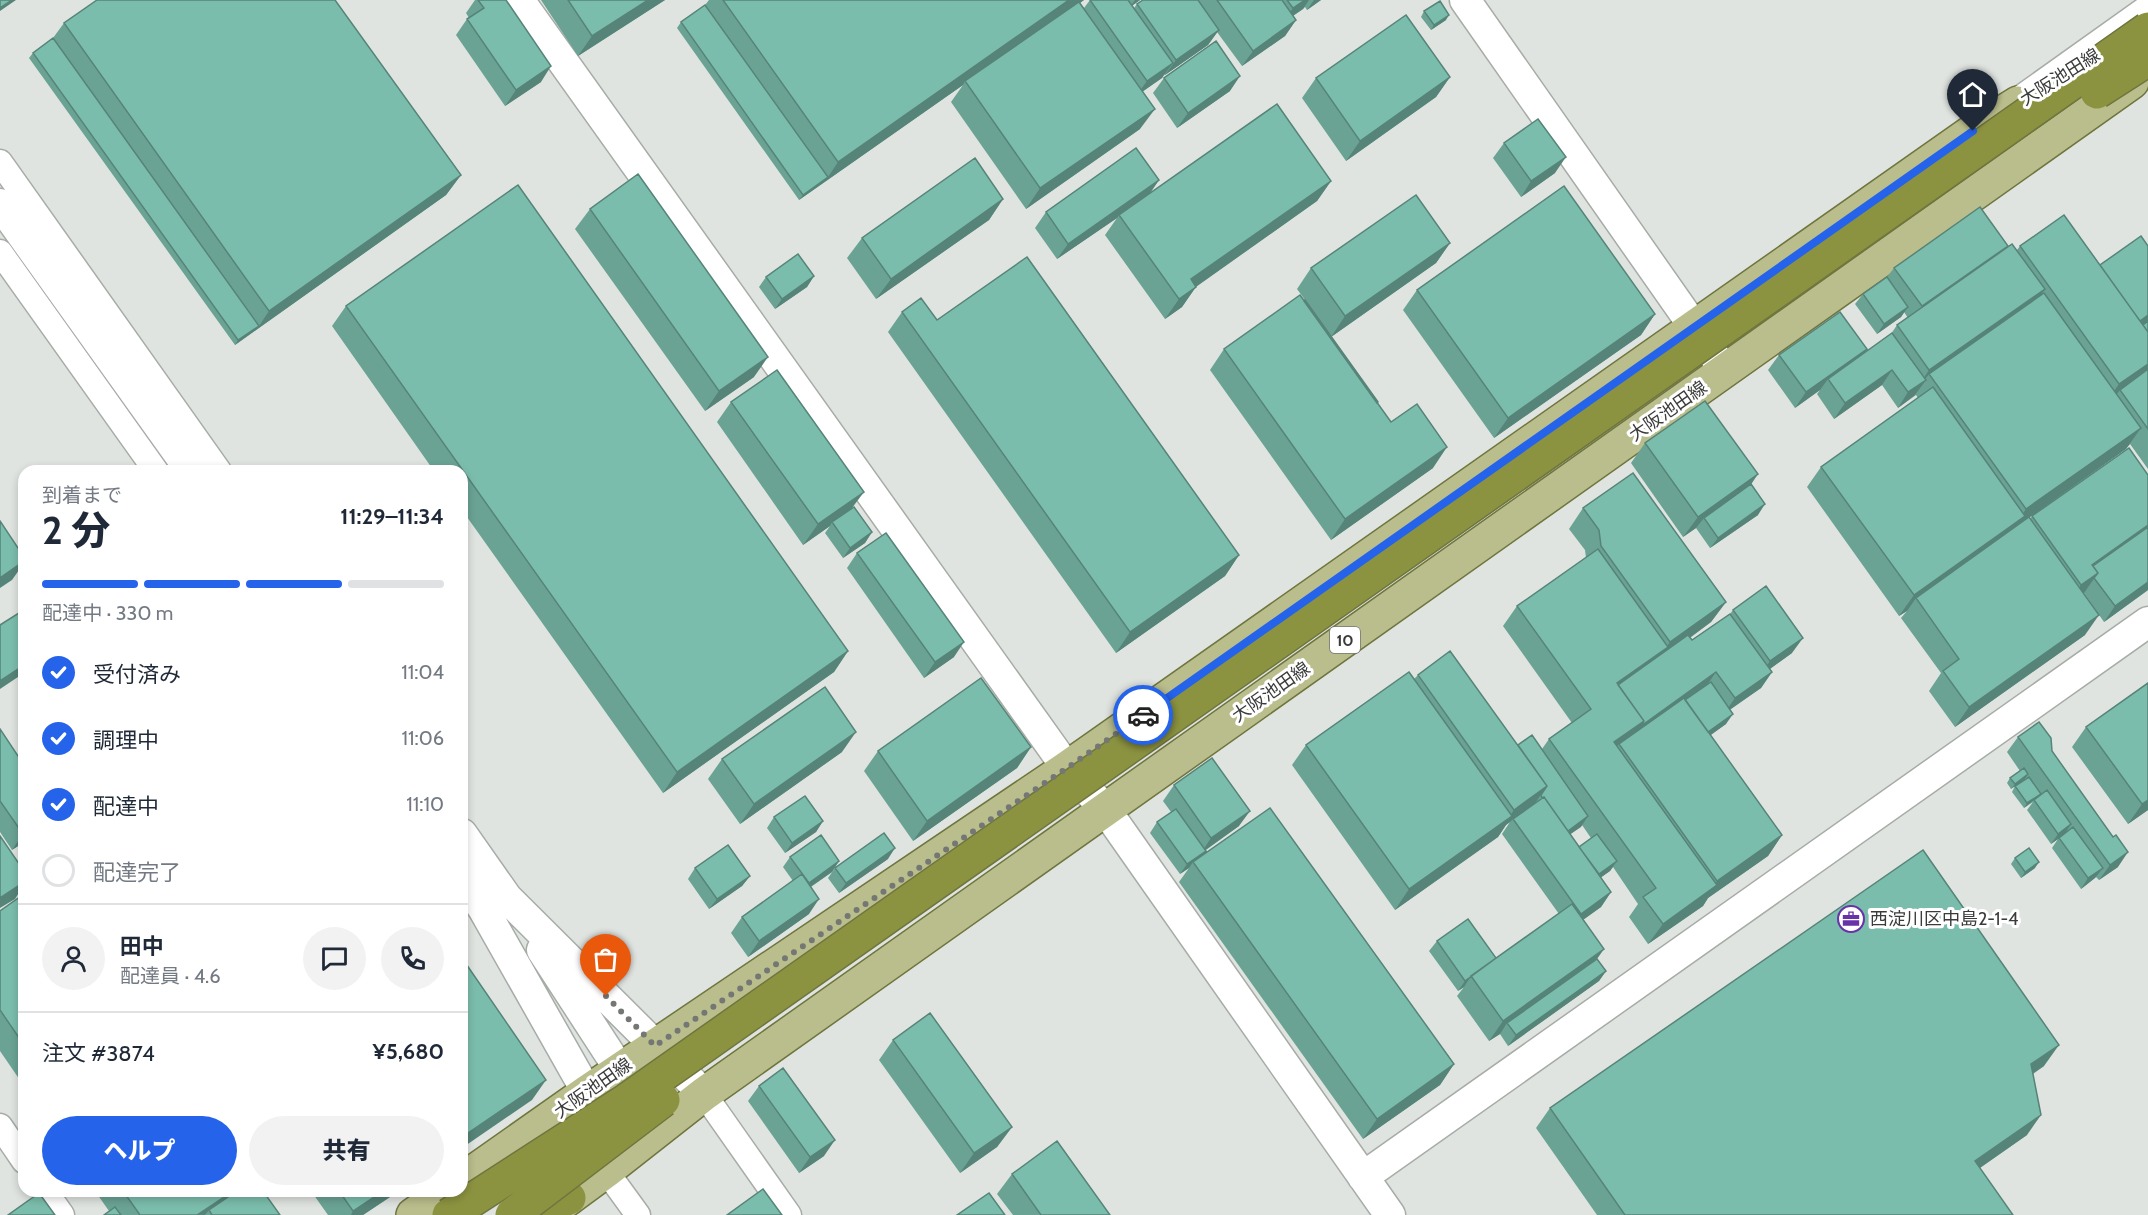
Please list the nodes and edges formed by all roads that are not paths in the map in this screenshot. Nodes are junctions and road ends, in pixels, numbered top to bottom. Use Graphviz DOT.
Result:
graph roads {
  1 [pos="519,0"];
  2 [pos="1465,0"];
  3 [pos="2148,7"];
  4 [pos="2148,18"];
  5 [pos="2148,29"];
  6 [pos="2148,59"];
  7 [pos="2148,70"];
  8 [pos="1973,131"];
  9 [pos="0,162"];
  10 [pos="0,204"];
  11 [pos="0,252"];
  12 [pos="1694,327"];
  13 [pos="1725,371"];
  14 [pos="152,465"];
  15 [pos="187,465"];
  16 [pos="215,465"];
  17 [pos="2148,622"];
  18 [pos="1067,768"];
  19 [pos="1105,809"];
  20 [pos="468,843"];
  21 [pos="468,887"];
  22 [pos="507,898"];
  23 [pos="655,1046"];
  24 [pos="620,1070"];
  25 [pos="587,1092"];
  26 [pos="704,1094"];
  27 [pos="0,1126"];
  28 [pos="18,1152"];
  29 [pos="606,1171"];
  30 [pos="468,1176"];
  31 [pos="1363,1177"];
  32 [pos="49,1197"];
  33 [pos="438,1197"];
  34 [pos="557,1206"];
  35 [pos="62,1215"];
  36 [pos="413,1215"];
  37 [pos="449,1215"];
  38 [pos="512,1215"];
  39 [pos="519,1215"];
  40 [pos="638,1215"];
  41 [pos="789,1215"];
  42 [pos="1390,1215"];
  1 -- 18 [label="street"];
  2 -- 12 [label="street"];
  3 -- 8 [label="street"];
  4 -- 8 [label="main road, 大阪池田線"];
  5 -- 37 [label="highway, bridge"];
  6 -- 38 [label="highway, bridge"];
  7 -- 13 [label="main road, 大阪池田線 / 10"];
  8 -- 12 [label="main road, 大阪池田線"];
  9 -- 16 [label="street"];
  10 -- 15 [label="street"];
  11 -- 14 [label="street"];
  12 -- 13 [label="street"];
  12 -- 18 [label="main road, 大阪池田線"];
  13 -- 19 [label="main road, 大阪池田線 / 10"];
  17 -- 31 [label="street"];
  18 -- 19 [label="street"];
  18 -- 23 [label="main road, 大阪池田線"];
  19 -- 26 [label="main road, 大阪池田線 / 10"];
  19 -- 31 [label="street"];
  20 -- 22 [label="street"];
  21 -- 25 [label="street"];
  22 -- 23 [label="street"];
  22 -- 24 [label="street"];
  23 -- 24 [label="main road, 大阪池田線"];
  23 -- 26 [label="street"];
  24 -- 25 [label="main road, 大阪池田線"];
  24 -- 29 [label="street"];
  25 -- 29 [label="street"];
  25 -- 30 [label="main road, 大阪池田線"];
  26 -- 29 [label="main road, 大阪池田線 / 10"];
  26 -- 41 [label="street"];
  27 -- 28 [label="street"];
  29 -- 34 [label="main road, 大阪池田線 / 10"];
  29 -- 40 [label="street"];
  31 -- 42 [label="street"];
  32 -- 35 [label="street"];
  33 -- 36 [label="main road"];
  34 -- 39 [label="highway"];
}
